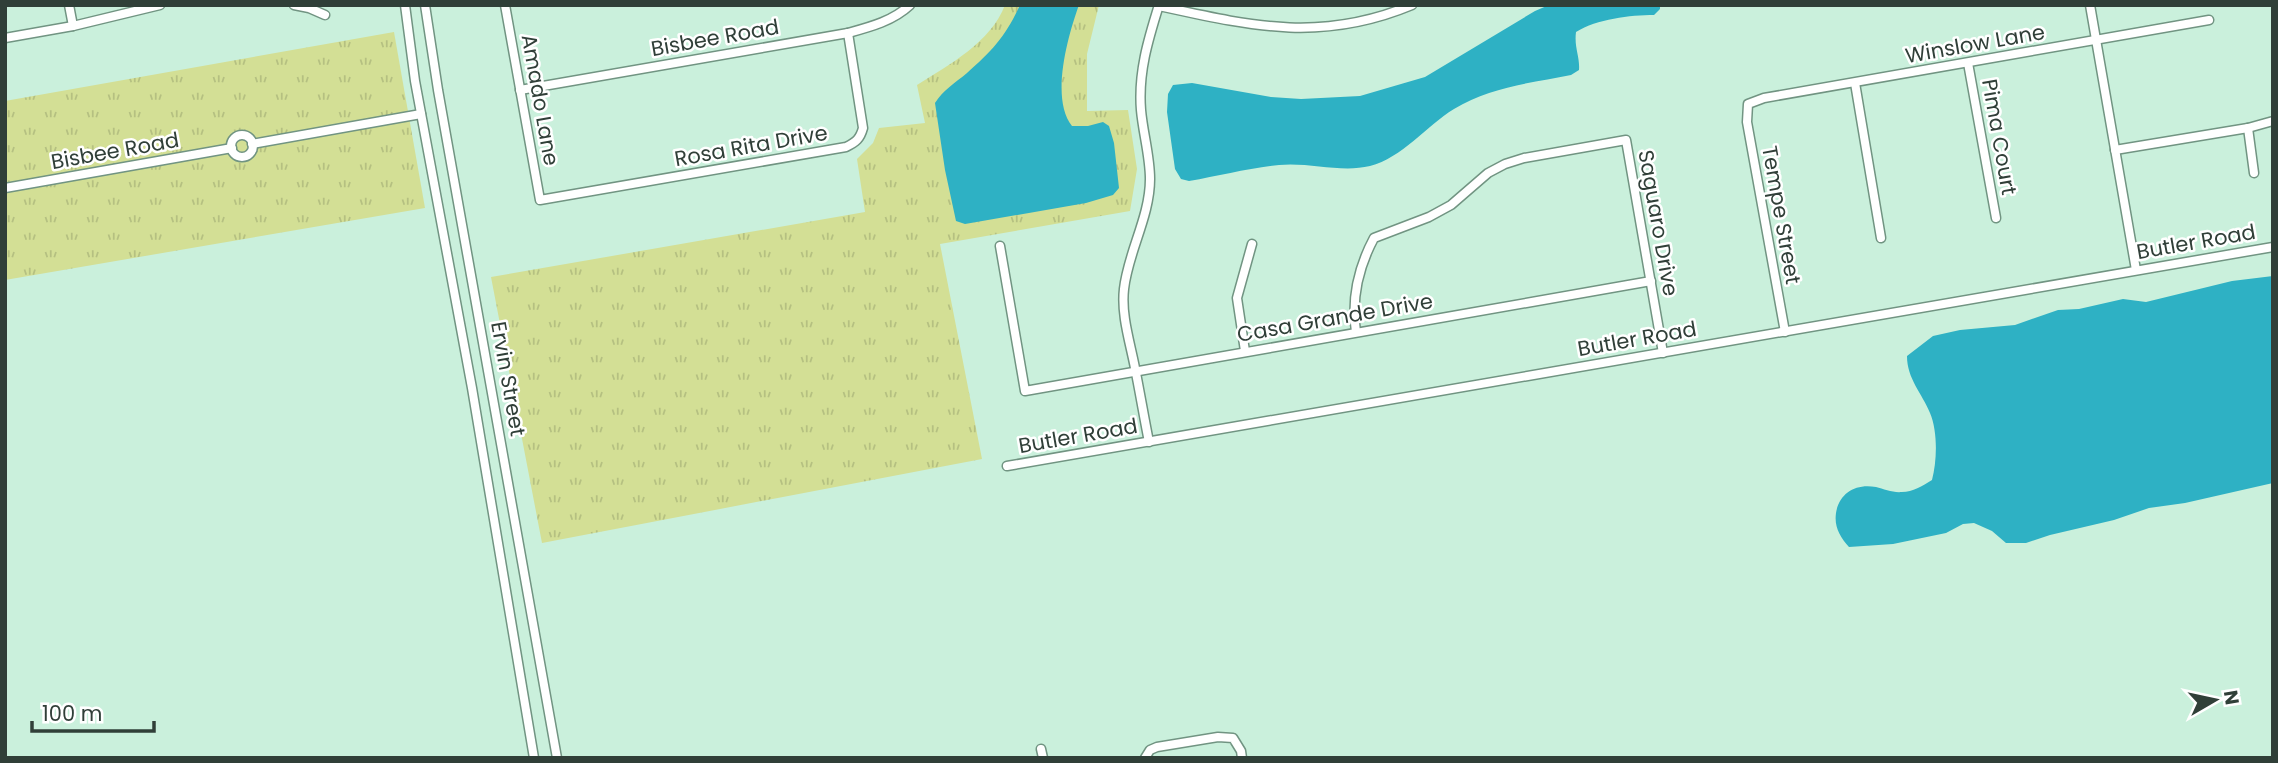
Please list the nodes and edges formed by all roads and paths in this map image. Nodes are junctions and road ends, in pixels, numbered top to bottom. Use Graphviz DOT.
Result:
graph roads {
  1 [pos="69,5"];
  2 [pos="160,5"];
  3 [pos="294,5"];
  4 [pos="405,5"];
  5 [pos="425,5"];
  6 [pos="505,5"];
  7 [pos="910,5"];
  8 [pos="1412,5"];
  9 [pos="2090,5"];
  10 [pos="1159,6"];
  11 [pos="325,15"];
  12 [pos="2209,20"];
  13 [pos="73,26"];
  14 [pos="848,33"];
  15 [pos="5,38"];
  16 [pos="2096,40"];
  17 [pos="1968,63"];
  18 [pos="1855,83"];
  19 [pos="520,90"];
  20 [pos="1748,104"];
  21 [pos="421,114"];
  22 [pos="2273,121"];
  23 [pos="2248,128"];
  24 [pos="253,144"];
  25 [pos="232,148"];
  26 [pos="2115,150"];
  27 [pos="2254,173"];
  28 [pos="5,188"];
  29 [pos="540,200"];
  30 [pos="1996,218"];
  31 [pos="1881,238"];
  32 [pos="1252,244"];
  33 [pos="999,246"];
  34 [pos="2273,247"];
  35 [pos="2136,270"];
  36 [pos="1651,281"];
  37 [pos="1356,332"];
  38 [pos="1784,332"];
  39 [pos="1245,351"];
  40 [pos="1662,353"];
  41 [pos="1136,371"];
  42 [pos="1149,442"];
  43 [pos="1007,466"];
  44 [pos="534,758"];
  45 [pos="557,758"];
  46 [pos="1145,758"];
  47 [pos="1242,758"];
  1 -- 13 [label="street"];
  2 -- 13 [label="street"];
  3 -- 11 [label="street"];
  4 -- 21 [label="street, Ervin Street"];
  5 -- 45 [label="street, Ervin Street"];
  6 -- 19 [label="street, Amado Lane"];
  7 -- 14 [label="street, Bisbee Road"];
  8 -- 10 [label="street"];
  9 -- 16 [label="street"];
  10 -- 41 [label="street"];
  12 -- 16 [label="street, Winslow Lane"];
  13 -- 15 [label="street"];
  14 -- 19 [label="street, Bisbee Road"];
  14 -- 29 [label="street, Rosa Rita Drive"];
  16 -- 17 [label="street, Winslow Lane"];
  16 -- 26 [label="street"];
  17 -- 18 [label="street, Winslow Lane"];
  17 -- 30 [label="street, Pima Court"];
  18 -- 20 [label="street, Winslow Lane"];
  18 -- 31 [label="street"];
  19 -- 29 [label="street, Amado Lane"];
  20 -- 38 [label="street, Tempe Street"];
  21 -- 24 [label="street"];
  21 -- 44 [label="street, Ervin Street"];
  22 -- 23 [label="street"];
  23 -- 26 [label="street"];
  23 -- 27 [label="street"];
  24 -- 25 [label="street"];
  24 -- 25 [label="street"];
  25 -- 28 [label="street, Bisbee Road"];
  26 -- 35 [label="street"];
  32 -- 39 [label="street"];
  33 -- 41 [label="street, Casa Grande Drive"];
  34 -- 35 [label="street, Butler Road"];
  35 -- 38 [label="street, Butler Road"];
  36 -- 37 [label="street, Casa Grande Drive"];
  36 -- 37 [label="street, Saguaro Drive"];
  36 -- 40 [label="street, Saguaro Drive"];
  37 -- 39 [label="street, Casa Grande Drive"];
  38 -- 40 [label="street, Butler Road"];
  39 -- 41 [label="street, Casa Grande Drive"];
  40 -- 42 [label="street, Butler Road"];
  41 -- 42 [label="street"];
  42 -- 43 [label="street, Butler Road"];
  46 -- 47 [label="street"];
}
